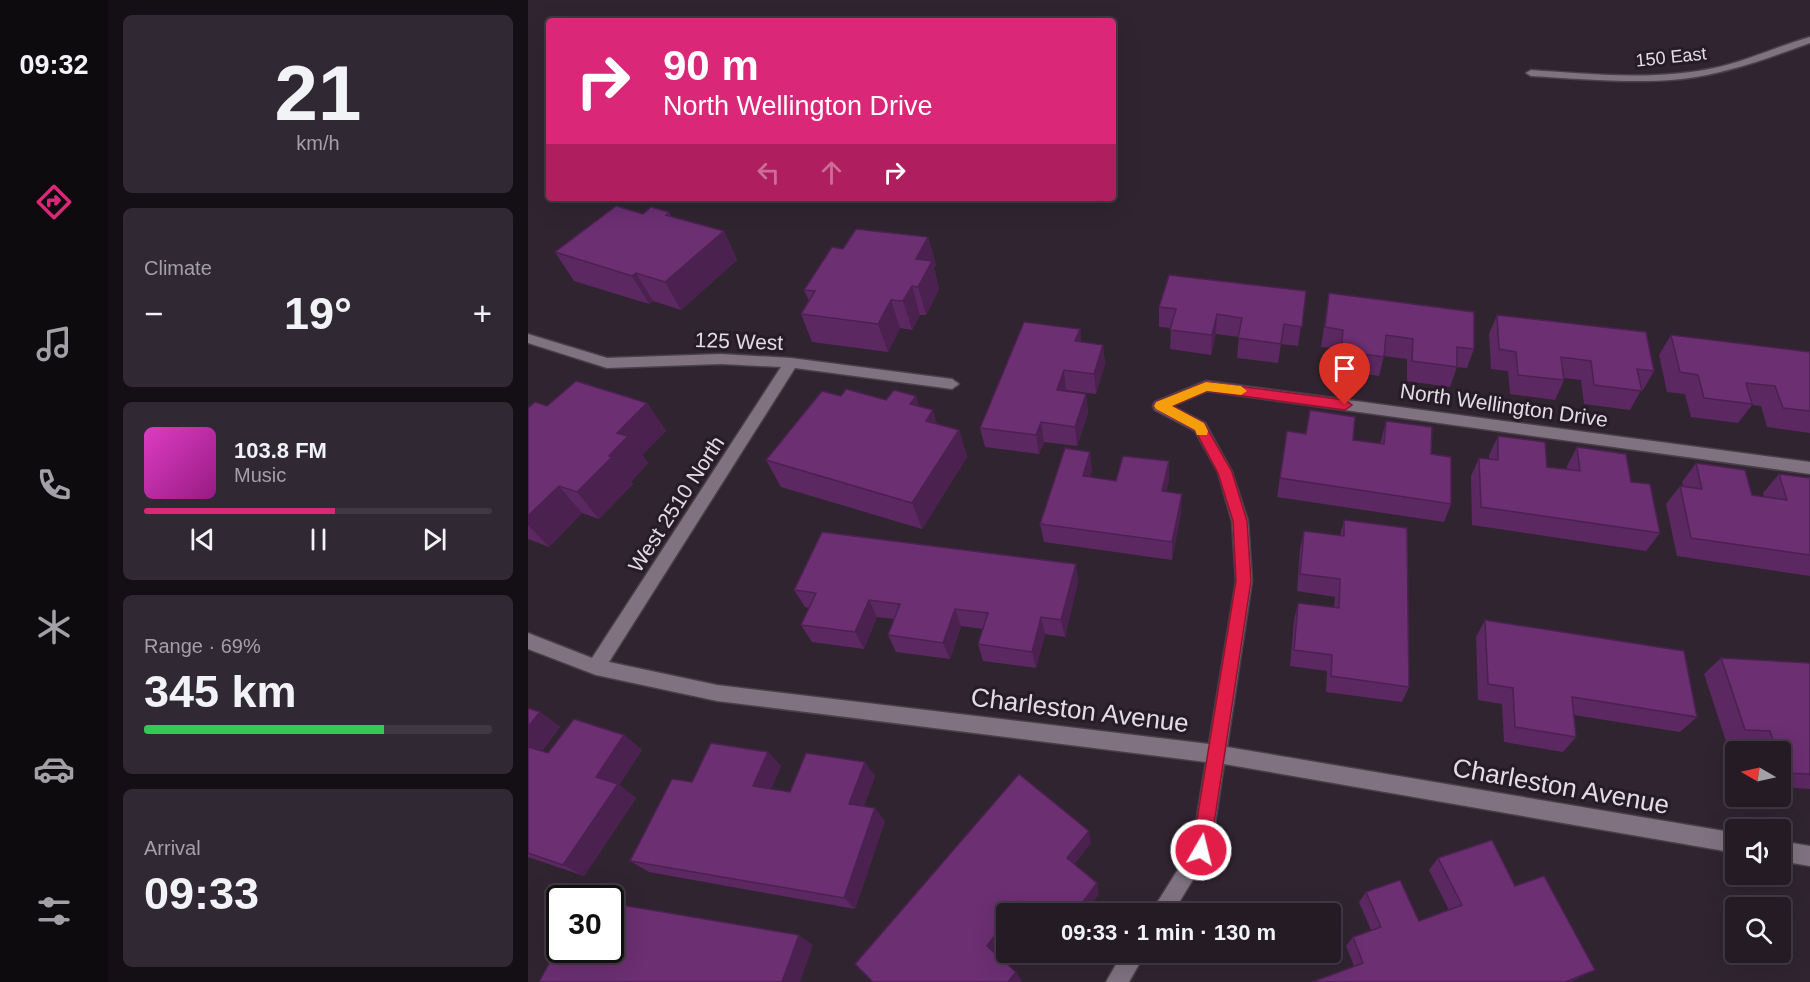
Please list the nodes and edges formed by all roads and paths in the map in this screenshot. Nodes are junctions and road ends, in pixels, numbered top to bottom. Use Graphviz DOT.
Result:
graph roads {
  1 [pos="1810,40"];
  2 [pos="1531,73"];
  3 [pos="528,338"];
  4 [pos="791,363"];
  5 [pos="952,384"];
  6 [pos="1810,468"];
  7 [pos="528,641"];
  8 [pos="596,667"];
  9 [pos="1216,754"];
  10 [pos="1725,841"];
  11 [pos="1791,853"];
  12 [pos="1810,856"];
  13 [pos="1167,903"];
  14 [pos="1129,963"];
  15 [pos="1117,982"];
  1 -- 2 [label="street, 150 East"];
  3 -- 4 [label="street, 125 West"];
  4 -- 5 [label="street, 125 West"];
  4 -- 8 [label="street, West 2510 North"];
  6 -- 9 [label="street, North Wellington Drive"];
  7 -- 8 [label="street, Charleston Avenue"];
  8 -- 9 [label="street, Charleston Avenue"];
  9 -- 10 [label="street, Charleston Avenue"];
  9 -- 13 [label="street"];
  11 -- 12 [label="street"];
  14 -- 15 [label="street"];
}
